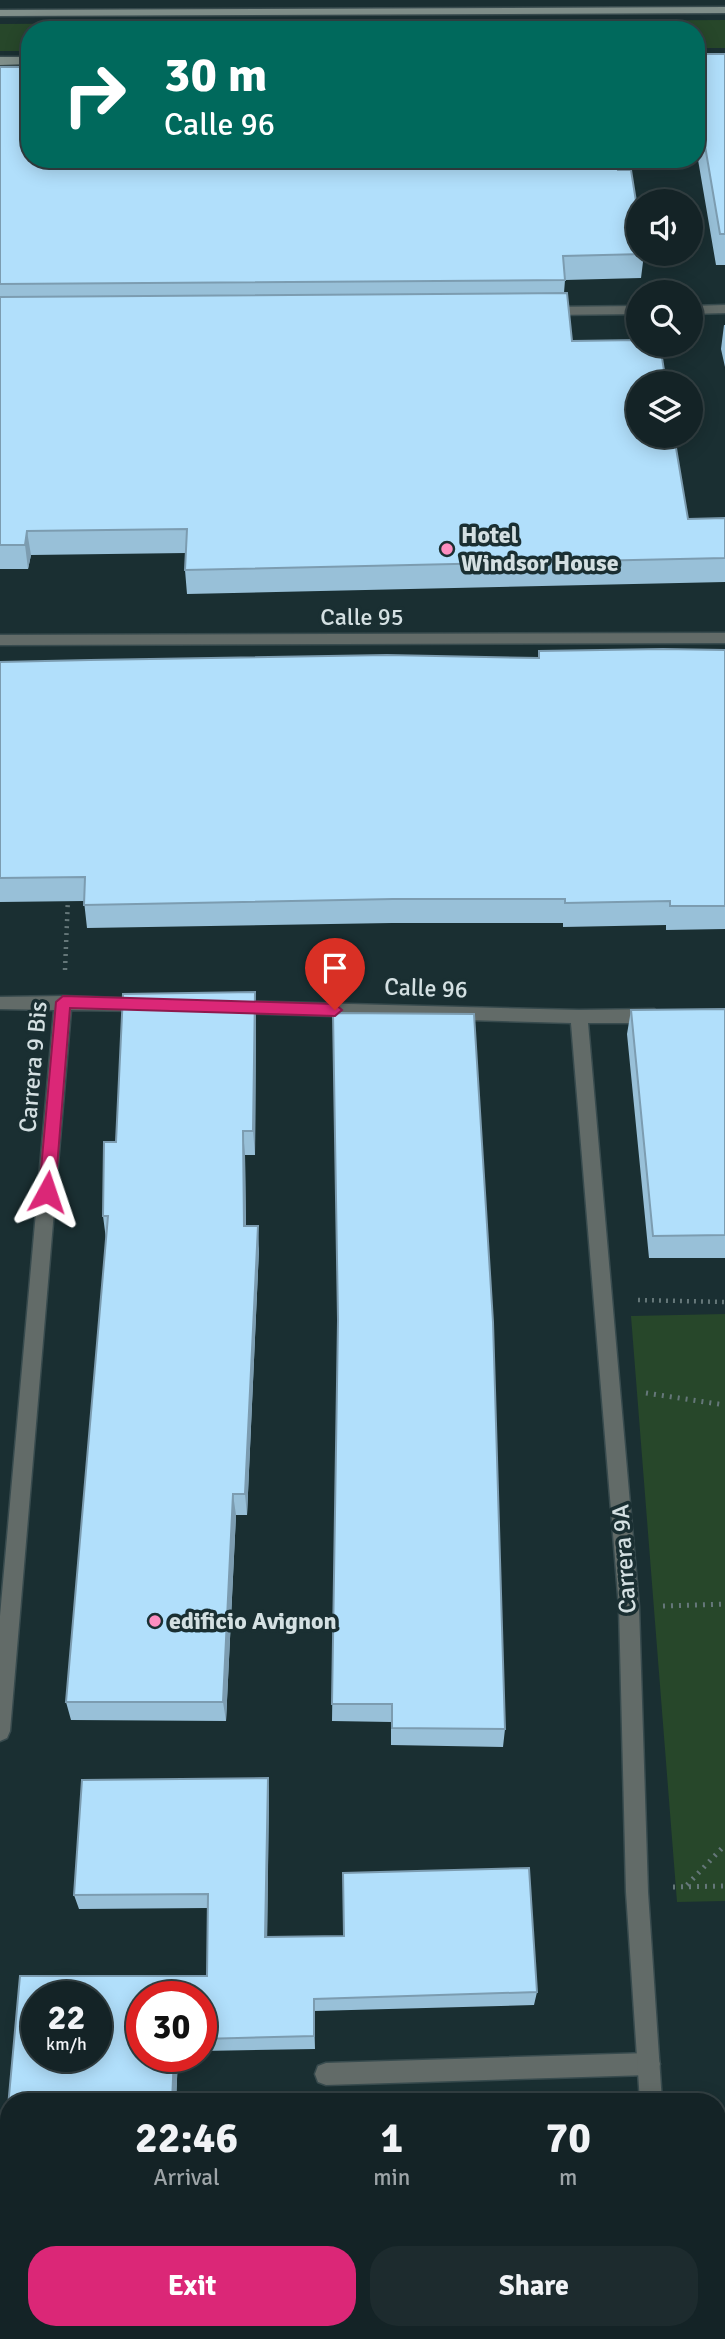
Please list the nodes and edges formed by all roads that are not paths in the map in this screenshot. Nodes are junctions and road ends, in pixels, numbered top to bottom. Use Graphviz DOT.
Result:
graph roads {
  1 [pos="725,10"];
  2 [pos="0,13"];
  3 [pos="21,60"];
  4 [pos="0,61"];
  5 [pos="725,309"];
  6 [pos="626,310"];
  7 [pos="703,310"];
  8 [pos="528,311"];
  9 [pos="725,638"];
  10 [pos="0,640"];
  11 [pos="63,1002"];
  12 [pos="0,1003"];
  13 [pos="161,1005"];
  14 [pos="217,1007"];
  15 [pos="672,1016"];
  16 [pos="579,1017"];
  17 [pos="0,1731"];
  18 [pos="649,2063"];
  19 [pos="326,2074"];
  20 [pos="651,2093"];
  1 -- 2 [label="main road"];
  3 -- 4 [label="main road"];
  5 -- 7 [label="street"];
  6 -- 8 [label="street"];
  9 -- 10 [label="street, Calle 95"];
  11 -- 12 [label="street"];
  11 -- 13 [label="street"];
  11 -- 17 [label="street, Carrera 9 Bis"];
  14 -- 16 [label="street, Calle 96"];
  15 -- 16 [label="street, Calle 96"];
  16 -- 18 [label="street, Carrera 9A"];
  18 -- 19 [label="street"];
  18 -- 20 [label="street, Carrera 9A"];
}
